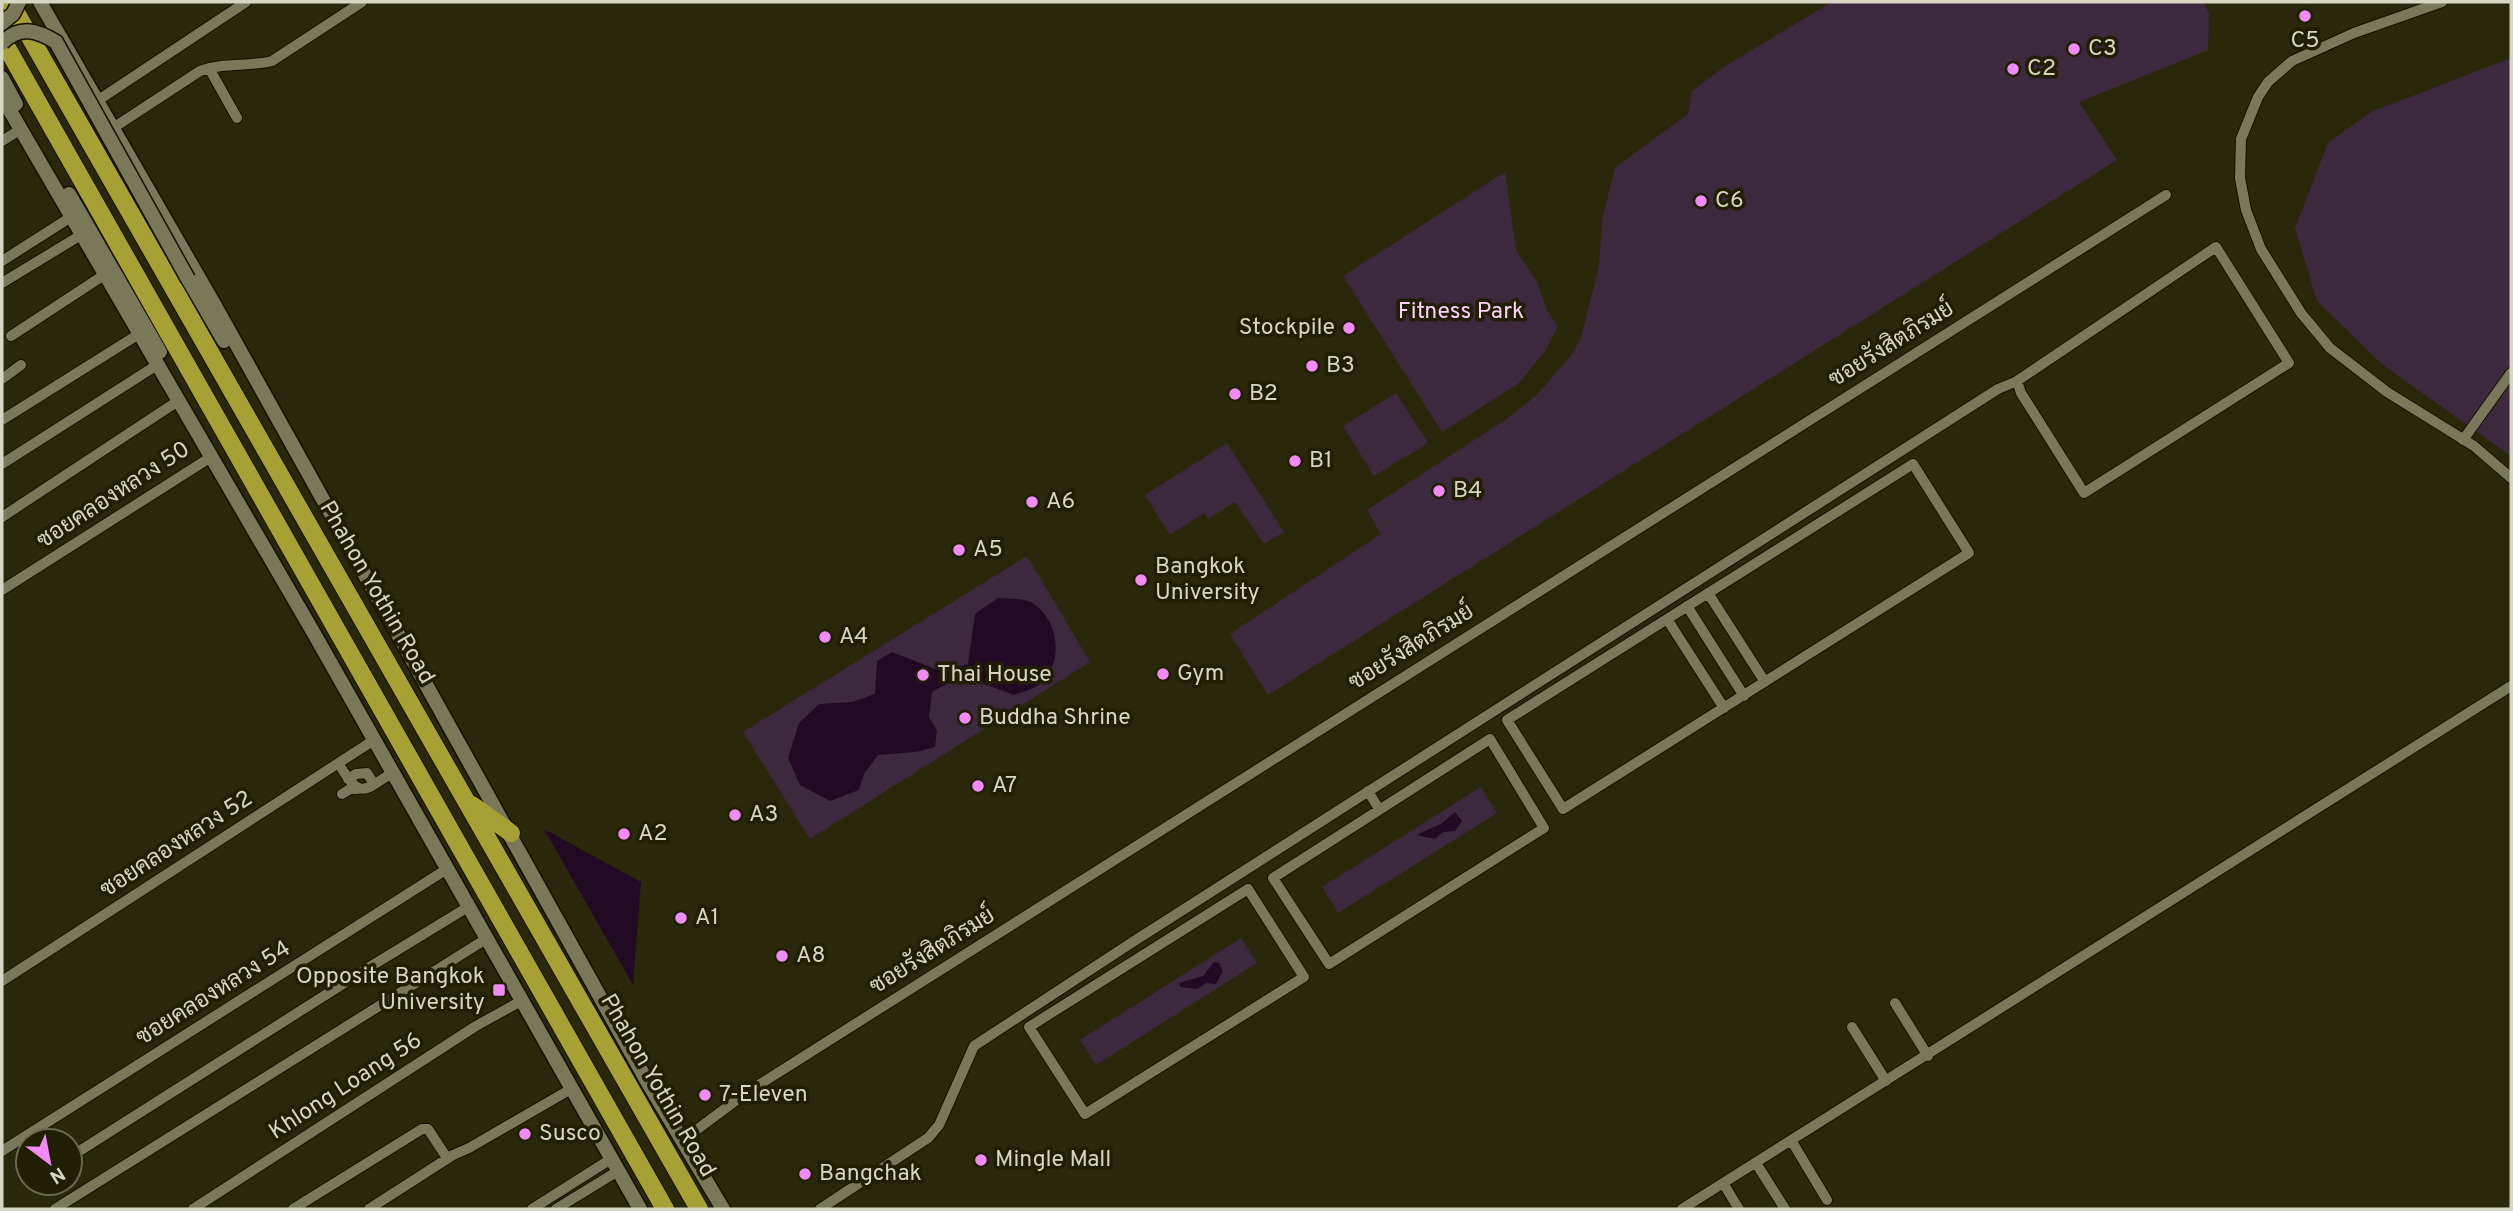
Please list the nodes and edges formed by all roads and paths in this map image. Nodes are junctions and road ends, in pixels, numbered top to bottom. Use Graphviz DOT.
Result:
graph roads {
  1 [pos="10,2"];
  2 [pos="19,2"];
  3 [pos="40,2"];
  4 [pos="246,2"];
  5 [pos="362,2"];
  6 [pos="2442,2"];
  7 [pos="2,23"];
  8 [pos="2,41"];
  9 [pos="209,68"];
  10 [pos="2,78"];
  11 [pos="2,97"];
  12 [pos="97,101"];
  13 [pos="237,118"];
  14 [pos="113,128"];
  15 [pos="20,130"];
  16 [pos="2,141"];
  17 [pos="2166,195"];
  18 [pos="71,217"];
  19 [pos="81,235"];
  20 [pos="2,261"];
  21 [pos="104,275"];
  22 [pos="2,283"];
  23 [pos="139,334"];
  24 [pos="11,336"];
  25 [pos="22,365"];
  26 [pos="157,365"];
  27 [pos="2511,373"];
  28 [pos="2,379"];
  29 [pos="2017,380"];
  30 [pos="178,401"];
  31 [pos="2,420"];
  32 [pos="2463,440"];
  33 [pos="211,457"];
  34 [pos="2,464"];
  35 [pos="2511,478"];
  36 [pos="2,517"];
  37 [pos="354,553"];
  38 [pos="285,584"];
  39 [pos="2,590"];
  40 [pos="1708,593"];
  41 [pos="1687,606"];
  42 [pos="1667,619"];
  43 [pos="1633,621"];
  44 [pos="1642,635"];
  45 [pos="1766,682"];
  46 [pos="2511,687"];
  47 [pos="1744,695"];
  48 [pos="1724,708"];
  49 [pos="374,740"];
  50 [pos="342,769"];
  51 [pos="392,773"];
  52 [pos="348,779"];
  53 [pos="374,784"];
  54 [pos="359,789"];
  55 [pos="1368,791"];
  56 [pos="342,794"];
  57 [pos="467,801"];
  58 [pos="1379,809"];
  59 [pos="511,833"];
  60 [pos="447,869"];
  61 [pos="468,907"];
  62 [pos="486,939"];
  63 [pos="1130,943"];
  64 [pos="1139,957"];
  65 [pos="2,981"];
  66 [pos="521,1001"];
  67 [pos="1895,1003"];
  68 [pos="1852,1027"];
  69 [pos="1928,1056"];
  70 [pos="1886,1081"];
  71 [pos="571,1089"];
  72 [pos="683,1140"];
  73 [pos="1791,1140"];
  74 [pos="84,1148"];
  75 [pos="2,1151"];
  76 [pos="447,1158"];
  77 [pos="1756,1163"];
  78 [pos="615,1165"];
  79 [pos="1723,1183"];
  80 [pos="1827,1200"];
  81 [pos="55,1209"];
  82 [pos="193,1209"];
  83 [pos="293,1209"];
  84 [pos="369,1209"];
  85 [pos="532,1209"];
  86 [pos="556,1209"];
  87 [pos="640,1209"];
  88 [pos="665,1209"];
  89 [pos="699,1209"];
  90 [pos="723,1209"];
  91 [pos="820,1209"];
  92 [pos="1682,1209"];
  93 [pos="1739,1209"];
  94 [pos="1785,1209"];
  1 -- 57 [label="highway, Phahon Yothin Road"];
  2 -- 7 [label="main road, bridge"];
  3 -- 12 [label="main road, Phahon Yothin Road"];
  4 -- 12 [label="street"];
  5 -- 9 [label="street"];
  6 -- 32 [label="street"];
  8 -- 37 [label="main road, bridge"];
  8 -- 88 [label="highway"];
  9 -- 13 [label="street"];
  9 -- 14 [label="street"];
  10 -- 38 [label="main road"];
  11 -- 15 [label="main road"];
  12 -- 14 [label="main road, Phahon Yothin Road"];
  14 -- 37 [label="main road, Phahon Yothin Road"];
  15 -- 16 [label="street"];
  15 -- 18 [label="main road"];
  17 -- 72 [label="street, ซอยรังสิตภิรมย์"];
  18 -- 19 [label="main road"];
  18 -- 20 [label="street"];
  19 -- 21 [label="main road"];
  19 -- 22 [label="street"];
  21 -- 23 [label="main road"];
  21 -- 24 [label="street"];
  23 -- 26 [label="main road"];
  23 -- 31 [label="street"];
  25 -- 28 [label="street"];
  26 -- 30 [label="main road"];
  26 -- 34 [label="street"];
  27 -- 32 [label="street"];
  29 -- 29 [label="street"];
  29 -- 43 [label="street"];
  30 -- 33 [label="main road"];
  30 -- 36 [label="street"];
  32 -- 35 [label="street"];
  33 -- 38 [label="main road"];
  33 -- 39 [label="street, ซอยคลองหลวง 50"];
  37 -- 59 [label="main road, Phahon Yothin Road"];
  38 -- 49 [label="main road"];
  40 -- 41 [label="street"];
  40 -- 45 [label="street"];
  40 -- 45 [label="street"];
  41 -- 42 [label="street"];
  41 -- 47 [label="street"];
  42 -- 44 [label="street"];
  42 -- 48 [label="street"];
  43 -- 44 [label="street"];
  43 -- 55 [label="street"];
  44 -- 48 [label="street"];
  45 -- 47 [label="street"];
  46 -- 69 [label="street"];
  47 -- 48 [label="street"];
  49 -- 51 [label="main road"];
  49 -- 65 [label="street, ซอยคลองหลวง 52"];
  50 -- 52 [label="street"];
  51 -- 53 [label="street"];
  51 -- 60 [label="main road"];
  52 -- 53 [label="street"];
  52 -- 54 [label="street"];
  53 -- 54 [label="street"];
  54 -- 56 [label="street"];
  55 -- 58 [label="street"];
  55 -- 63 [label="street"];
  57 -- 59 [label="highway"];
  57 -- 89 [label="highway, Phahon Yothin Road"];
  58 -- 58 [label="street"];
  59 -- 72 [label="main road, Phahon Yothin Road"];
  60 -- 61 [label="main road"];
  60 -- 75 [label="street, ซอยคลองหลวง 54"];
  61 -- 62 [label="main road"];
  61 -- 74 [label="street"];
  62 -- 66 [label="main road"];
  62 -- 81 [label="street"];
  63 -- 64 [label="street"];
  63 -- 91 [label="street"];
  64 -- 64 [label="street"];
  66 -- 71 [label="main road"];
  66 -- 82 [label="street, Khlong Loang 56"];
  67 -- 69 [label="street"];
  68 -- 70 [label="street"];
  69 -- 70 [label="street"];
  70 -- 73 [label="street"];
  71 -- 76 [label="street"];
  71 -- 78 [label="main road"];
  72 -- 90 [label="main road, Phahon Yothin Road"];
  73 -- 77 [label="street"];
  73 -- 80 [label="street"];
  76 -- 83 [label="street"];
  76 -- 84 [label="street"];
  77 -- 79 [label="street"];
  77 -- 94 [label="street"];
  78 -- 85 [label="street"];
  78 -- 86 [label="street"];
  78 -- 87 [label="main road"];
  79 -- 92 [label="street"];
  79 -- 93 [label="street"];
}
